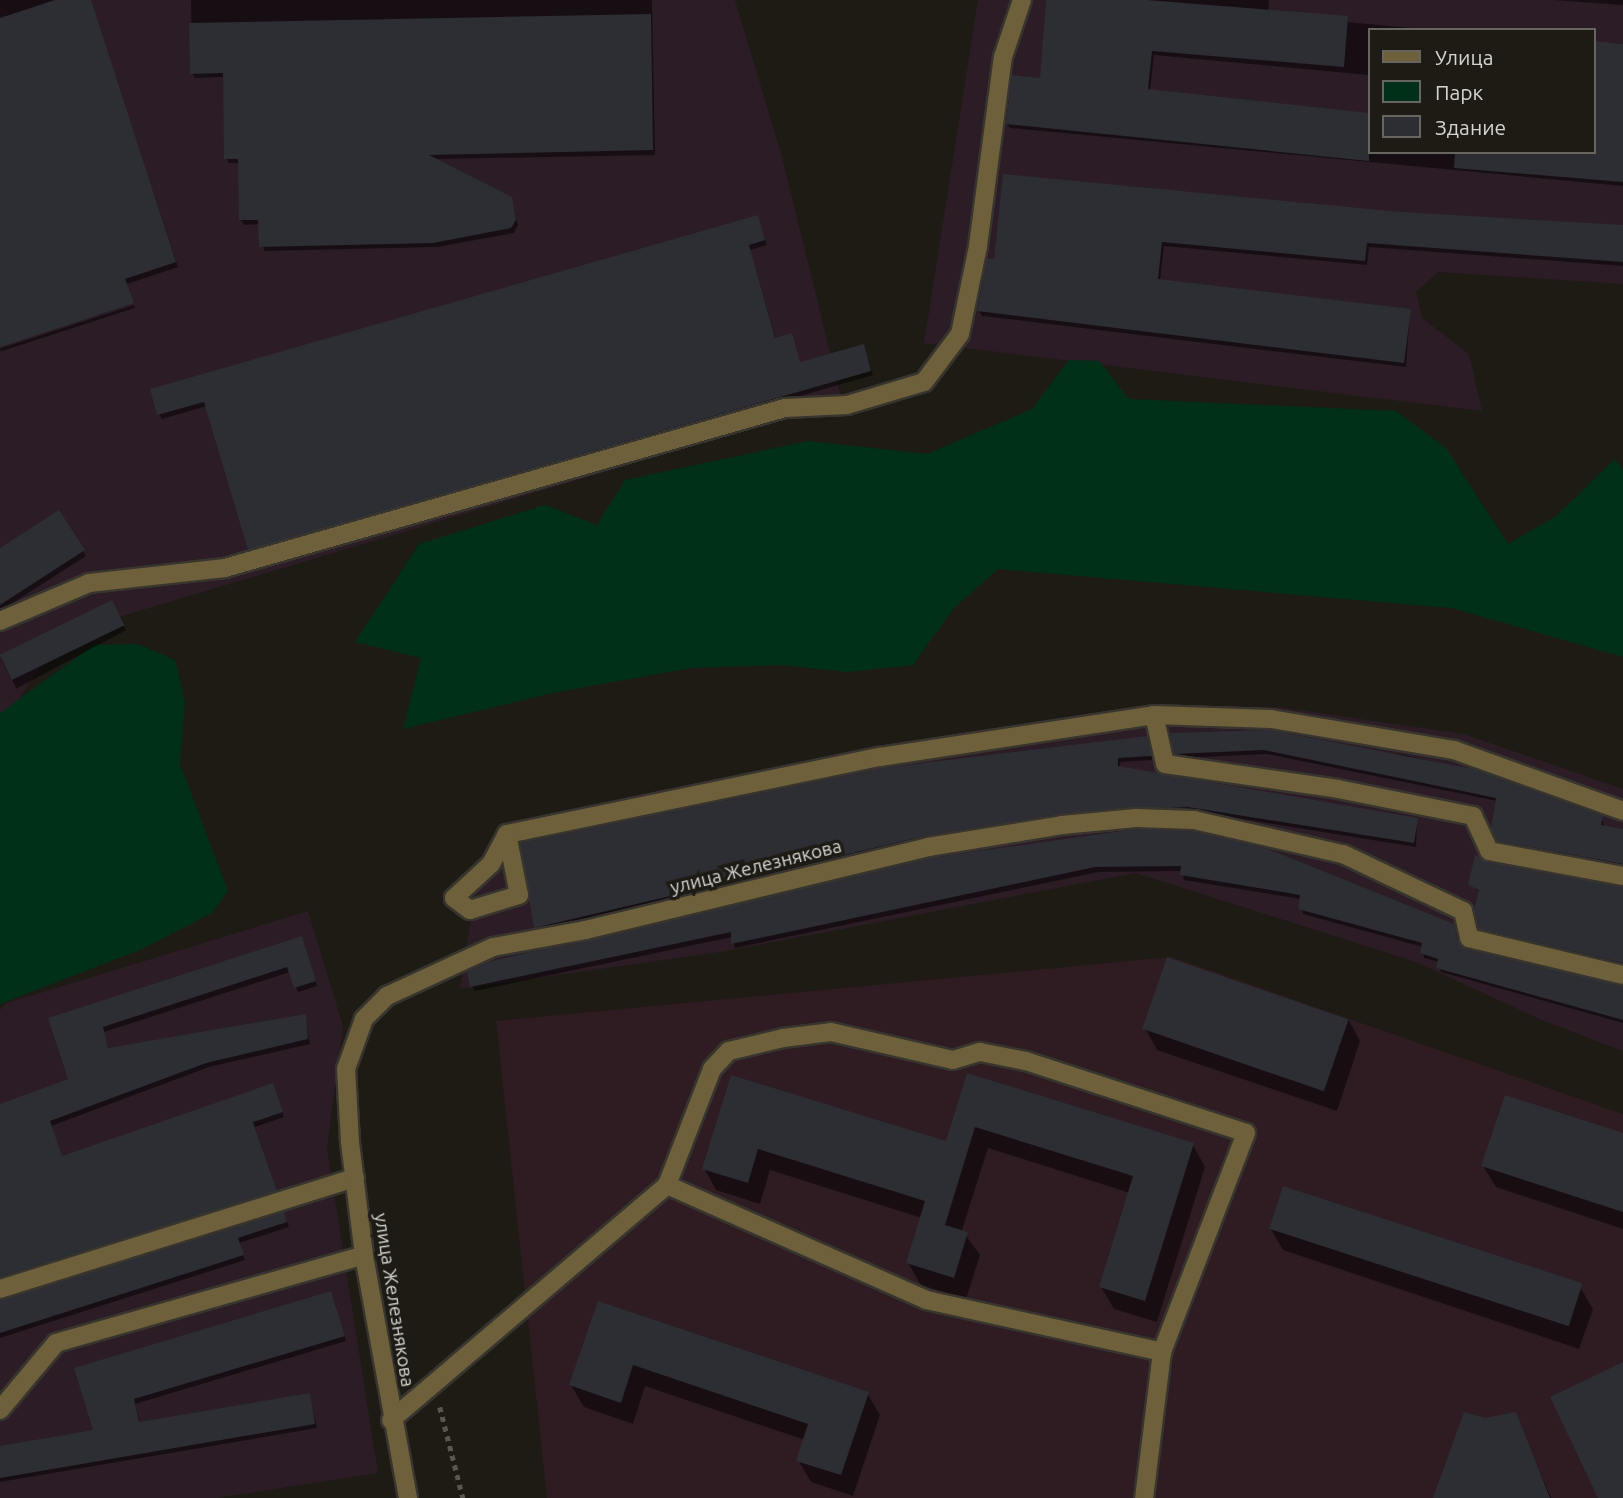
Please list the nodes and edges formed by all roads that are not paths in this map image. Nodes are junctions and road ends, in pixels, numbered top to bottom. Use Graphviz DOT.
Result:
graph roads {
  1 [pos="1022,0"];
  2 [pos="0,621"];
  3 [pos="1154,715"];
  4 [pos="1623,811"];
  5 [pos="507,834"];
  6 [pos="1623,876"];
  7 [pos="1623,975"];
  8 [pos="355,1178"];
  9 [pos="667,1185"];
  10 [pos="364,1255"];
  11 [pos="0,1289"];
  12 [pos="1162,1352"];
  13 [pos="0,1410"];
  14 [pos="391,1420"];
  15 [pos="408,1498"];
  16 [pos="1144,1498"];
  1 -- 2 [label="street"];
  3 -- 4 [label="street"];
  3 -- 5 [label="street"];
  3 -- 6 [label="street"];
  7 -- 8 [label="street, улица Железнякова"];
  8 -- 10 [label="street, улица Железнякова"];
  8 -- 11 [label="street"];
  9 -- 12 [label="street"];
  9 -- 12 [label="street"];
  9 -- 14 [label="street"];
  10 -- 13 [label="street"];
  10 -- 14 [label="street, улица Железнякова"];
  12 -- 16 [label="street"];
  14 -- 15 [label="street, улица Железнякова"];
}
